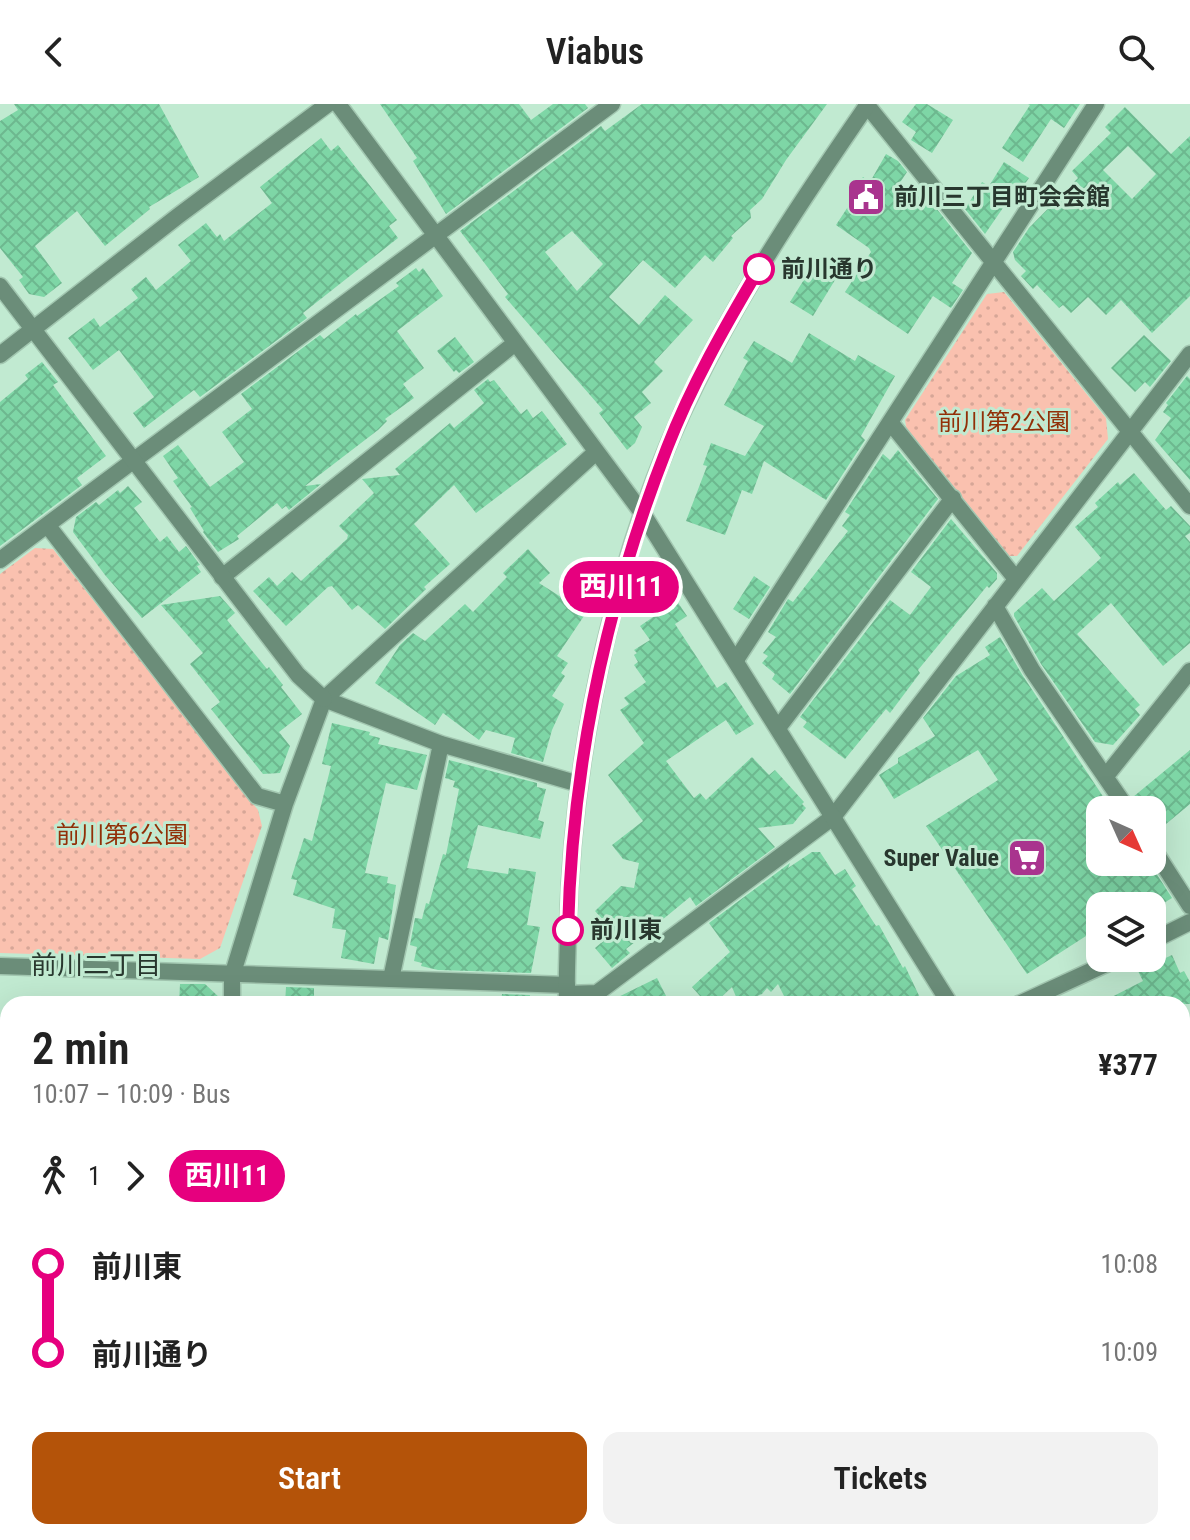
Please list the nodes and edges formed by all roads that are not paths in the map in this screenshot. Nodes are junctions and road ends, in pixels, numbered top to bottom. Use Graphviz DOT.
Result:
graph roads {
  1 [pos="328,104"];
  2 [pos="338,104"];
  3 [pos="612,104"];
  4 [pos="867,104"];
  5 [pos="1096,104"];
  6 [pos="435,237"];
  7 [pos="994,263"];
  8 [pos="0,286"];
  9 [pos="34,330"];
  10 [pos="514,344"];
  11 [pos="1190,354"];
  12 [pos="0,355"];
  13 [pos="890,422"];
  14 [pos="1129,431"];
  15 [pos="596,452"];
  16 [pos="134,462"];
  17 [pos="953,498"];
  18 [pos="1190,506"];
  19 [pos="643,514"];
  20 [pos="48,526"];
  21 [pos="0,560"];
  22 [pos="222,577"];
  23 [pos="1016,579"];
  24 [pos="995,606"];
  25 [pos="736,660"];
  26 [pos="1190,671"];
  27 [pos="324,699"];
  28 [pos="778,728"];
  29 [pos="441,744"];
  30 [pos="1106,776"];
  31 [pos="579,784"];
  32 [pos="1119,796"];
  33 [pos="285,804"];
  34 [pos="833,817"];
  35 [pos="1166,869"];
  36 [pos="1190,906"];
  37 [pos="1190,922"];
  38 [pos="1166,934"];
  39 [pos="0,966"];
  40 [pos="1089,972"];
  41 [pos="232,976"];
  42 [pos="391,979"];
  43 [pos="567,994"];
  44 [pos="232,996"];
  45 [pos="945,996"];
  46 [pos="1036,996"];
  1 -- 9 [label="street"];
  2 -- 6 [label="street"];
  3 -- 6 [label="street"];
  4 -- 7 [label="street"];
  4 -- 19 [label="street"];
  5 -- 7 [label="street"];
  6 -- 10 [label="street"];
  6 -- 16 [label="street"];
  7 -- 13 [label="street"];
  7 -- 14 [label="street"];
  8 -- 9 [label="street"];
  9 -- 12 [label="street"];
  9 -- 16 [label="street"];
  10 -- 15 [label="street"];
  10 -- 22 [label="street"];
  11 -- 14 [label="street"];
  13 -- 17 [label="street"];
  13 -- 25 [label="street"];
  14 -- 18 [label="street"];
  14 -- 23 [label="street"];
  15 -- 19 [label="street"];
  15 -- 27 [label="street"];
  16 -- 20 [label="street"];
  16 -- 22 [label="street"];
  17 -- 23 [label="street"];
  17 -- 28 [label="street"];
  19 -- 25 [label="street"];
  19 -- 31 [label="street"];
  20 -- 21 [label="street"];
  20 -- 33 [label="street"];
  22 -- 27 [label="street"];
  23 -- 24 [label="street"];
  24 -- 30 [label="street"];
  24 -- 34 [label="street"];
  25 -- 28 [label="street"];
  26 -- 30 [label="street"];
  27 -- 29 [label="street"];
  27 -- 33 [label="street"];
  28 -- 34 [label="street"];
  29 -- 31 [label="street"];
  29 -- 42 [label="street"];
  30 -- 32 [label="street"];
  31 -- 43 [label="street"];
  33 -- 41 [label="street"];
  34 -- 43 [label="street"];
  34 -- 45 [label="street"];
  35 -- 36 [label="street"];
  37 -- 38 [label="street"];
  39 -- 41 [label="street"];
  40 -- 46 [label="street"];
  41 -- 42 [label="street"];
  41 -- 44 [label="street"];
  42 -- 43 [label="street"];
}
